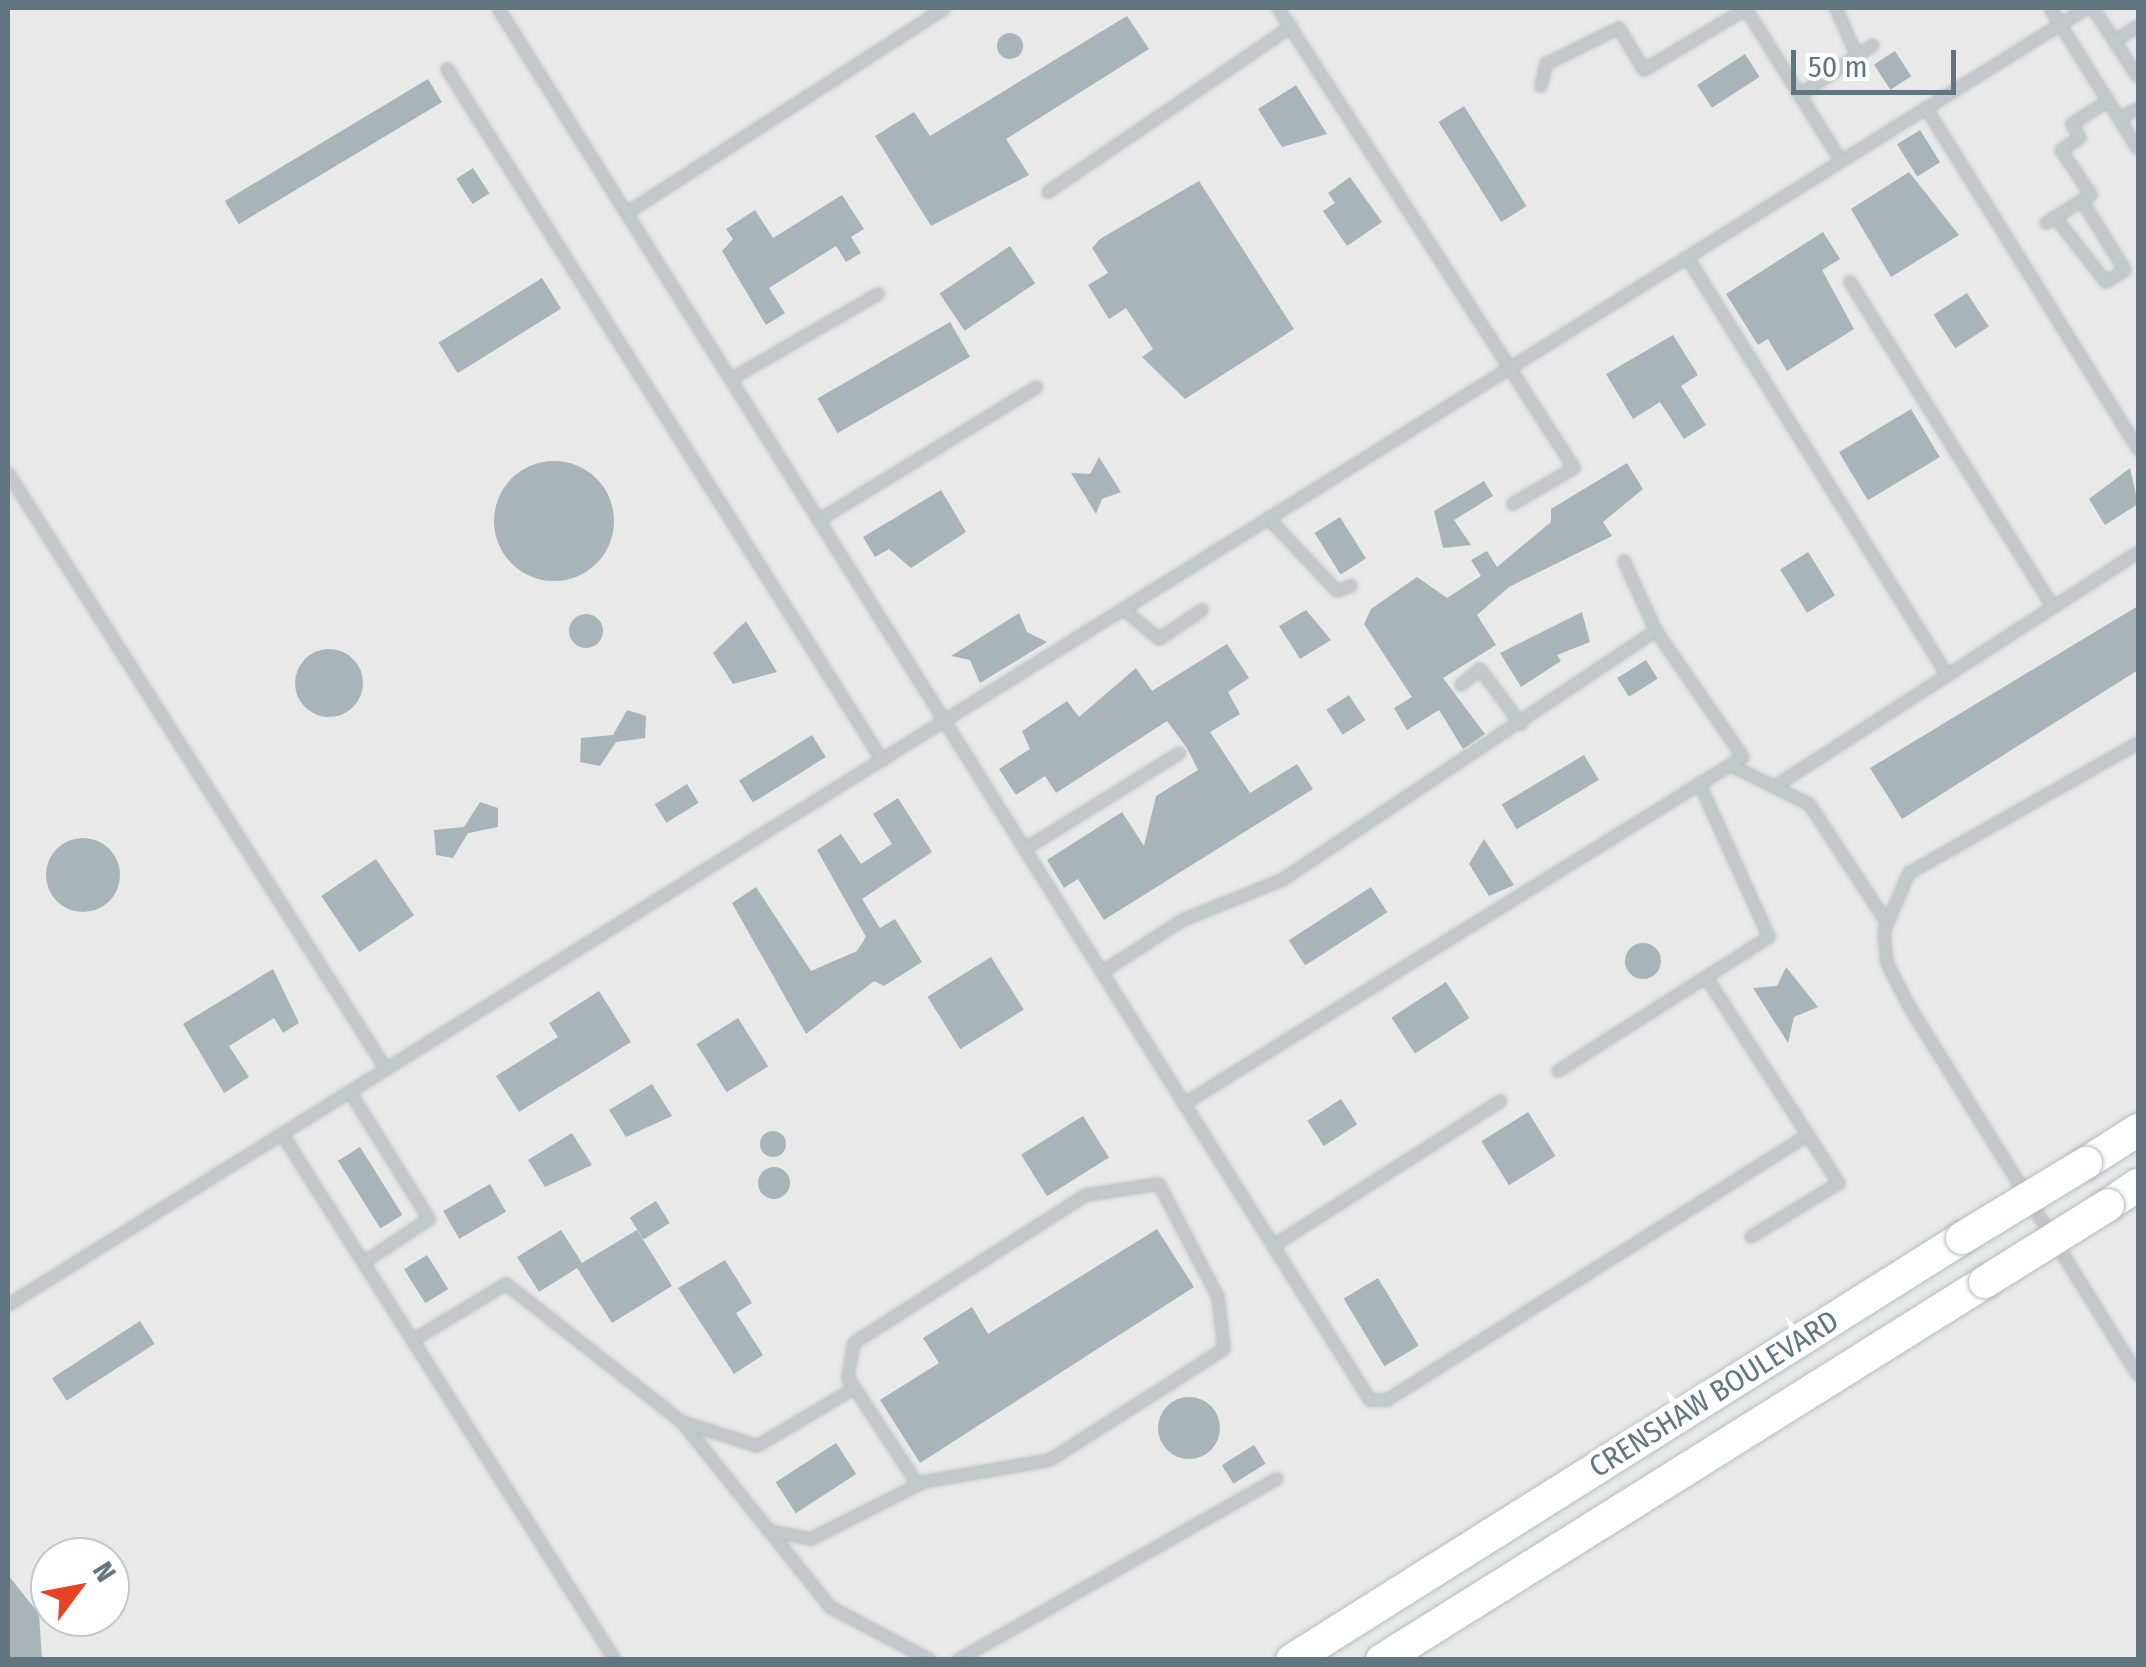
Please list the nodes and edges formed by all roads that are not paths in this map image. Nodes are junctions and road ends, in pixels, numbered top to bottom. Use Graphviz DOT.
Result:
graph roads {
  1 [pos="498,8"];
  2 [pos="945,8"];
  3 [pos="1278,8"];
  4 [pos="1836,8"];
  5 [pos="2050,8"];
  6 [pos="2090,8"];
  7 [pos="2060,24"];
  8 [pos="2138,26"];
  9 [pos="1291,28"];
  10 [pos="2115,41"];
  11 [pos="1873,45"];
  12 [pos="1857,56"];
  13 [pos="447,68"];
  14 [pos="2138,77"];
  15 [pos="1541,86"];
  16 [pos="1800,95"];
  17 [pos="2108,101"];
  18 [pos="1926,108"];
  19 [pos="2138,108"];
  20 [pos="2120,119"];
  21 [pos="2138,149"];
  22 [pos="1841,161"];
  23 [pos="1048,192"];
  24 [pos="2082,201"];
  25 [pos="627,213"];
  26 [pos="1687,257"];
  27 [pos="1850,282"];
  28 [pos="878,294"];
  29 [pos="1509,368"];
  30 [pos="731,379"];
  31 [pos="1037,387"];
  32 [pos="2138,449"];
  33 [pos="8,472"];
  34 [pos="1513,504"];
  35 [pos="1268,518"];
  36 [pos="819,520"];
  37 [pos="2138,552"];
  38 [pos="1624,562"];
  39 [pos="1351,586"];
  40 [pos="2053,607"];
  41 [pos="1123,609"];
  42 [pos="1202,610"];
  43 [pos="1656,632"];
  44 [pos="1947,675"];
  45 [pos="1460,685"];
  46 [pos="945,720"];
  47 [pos="1521,724"];
  48 [pos="2135,745"];
  49 [pos="1180,753"];
  50 [pos="2138,758"];
  51 [pos="882,760"];
  52 [pos="1730,765"];
  53 [pos="1699,783"];
  54 [pos="1774,787"];
  55 [pos="1025,849"];
  56 [pos="1886,921"];
  57 [pos="1102,972"];
  58 [pos="1708,980"];
  59 [pos="386,1069"];
  60 [pos="1558,1071"];
  61 [pos="350,1092"];
  62 [pos="1501,1102"];
  63 [pos="1184,1104"];
  64 [pos="2138,1130"];
  65 [pos="282,1134"];
  66 [pos="1806,1136"];
  67 [pos="2138,1186"];
  68 [pos="1751,1237"];
  69 [pos="1273,1246"];
  70 [pos="366,1261"];
  71 [pos="8,1305"];
  72 [pos="414,1339"];
  73 [pos="2138,1376"];
  74 [pos="855,1388"];
  75 [pos="682,1422"];
  76 [pos="1277,1479"];
  77 [pos="918,1485"];
  78 [pos="769,1531"];
  79 [pos="1415,1651"];
  80 [pos="614,1660"];
  81 [pos="930,1660"];
  82 [pos="958,1660"];
  83 [pos="1292,1660"];
  84 [pos="1382,1660"];
  1 -- 25 [label="lane"];
  2 -- 25 [label="lane"];
  3 -- 9 [label="lane"];
  4 -- 12 [label="lane"];
  5 -- 7 [label="lane"];
  6 -- 7 [label="lane"];
  6 -- 10 [label="lane"];
  7 -- 17 [label="lane"];
  7 -- 18 [label="lane"];
  8 -- 10 [label="lane"];
  9 -- 23 [label="lane"];
  9 -- 29 [label="lane"];
  10 -- 14 [label="lane"];
  11 -- 12 [label="lane"];
  12 -- 16 [label="lane"];
  13 -- 51 [label="lane"];
  15 -- 16 [label="lane"];
  16 -- 22 [label="lane"];
  17 -- 20 [label="lane"];
  17 -- 24 [label="lane"];
  18 -- 22 [label="lane"];
  18 -- 32 [label="lane"];
  19 -- 20 [label="lane"];
  20 -- 21 [label="lane"];
  22 -- 26 [label="lane"];
  24 -- 24 [label="lane"];
  25 -- 30 [label="lane"];
  26 -- 29 [label="lane"];
  26 -- 44 [label="lane"];
  27 -- 40 [label="lane"];
  28 -- 30 [label="lane"];
  29 -- 34 [label="lane"];
  29 -- 35 [label="lane"];
  30 -- 36 [label="lane"];
  31 -- 36 [label="lane"];
  33 -- 59 [label="lane"];
  35 -- 39 [label="lane"];
  35 -- 41 [label="lane"];
  36 -- 46 [label="lane"];
  37 -- 40 [label="lane"];
  38 -- 43 [label="lane"];
  40 -- 44 [label="lane"];
  41 -- 42 [label="lane"];
  41 -- 46 [label="lane"];
  43 -- 47 [label="lane"];
  43 -- 52 [label="lane"];
  44 -- 54 [label="lane"];
  45 -- 47 [label="lane"];
  46 -- 51 [label="lane"];
  46 -- 55 [label="lane"];
  47 -- 57 [label="lane"];
  48 -- 50 [label="lane"];
  48 -- 56 [label="lane"];
  49 -- 55 [label="lane"];
  51 -- 59 [label="lane"];
  52 -- 53 [label="lane"];
  52 -- 54 [label="lane"];
  53 -- 58 [label="lane"];
  53 -- 63 [label="lane"];
  54 -- 56 [label="lane"];
  55 -- 57 [label="lane"];
  56 -- 73 [label="lane"];
  57 -- 63 [label="lane"];
  58 -- 60 [label="lane"];
  58 -- 66 [label="lane"];
  59 -- 61 [label="lane"];
  61 -- 65 [label="lane"];
  61 -- 70 [label="lane"];
  62 -- 69 [label="lane"];
  63 -- 69 [label="lane"];
  64 -- 83 [label="main road, CRENSHAW BOULEVARD, bridge"];
  65 -- 70 [label="lane"];
  65 -- 71 [label="lane"];
  66 -- 68 [label="lane"];
  66 -- 69 [label="lane"];
  67 -- 79 [label="main road, CRENSHAW BOULEVARD, bridge"];
  70 -- 72 [label="lane"];
  72 -- 75 [label="lane"];
  72 -- 80 [label="lane"];
  74 -- 75 [label="lane"];
  74 -- 77 [label="lane"];
  74 -- 77 [label="lane"];
  75 -- 78 [label="lane"];
  76 -- 82 [label="lane"];
  77 -- 78 [label="lane"];
  78 -- 81 [label="lane"];
  79 -- 84 [label="main road, CRENSHAW BOULEVARD"];
}
